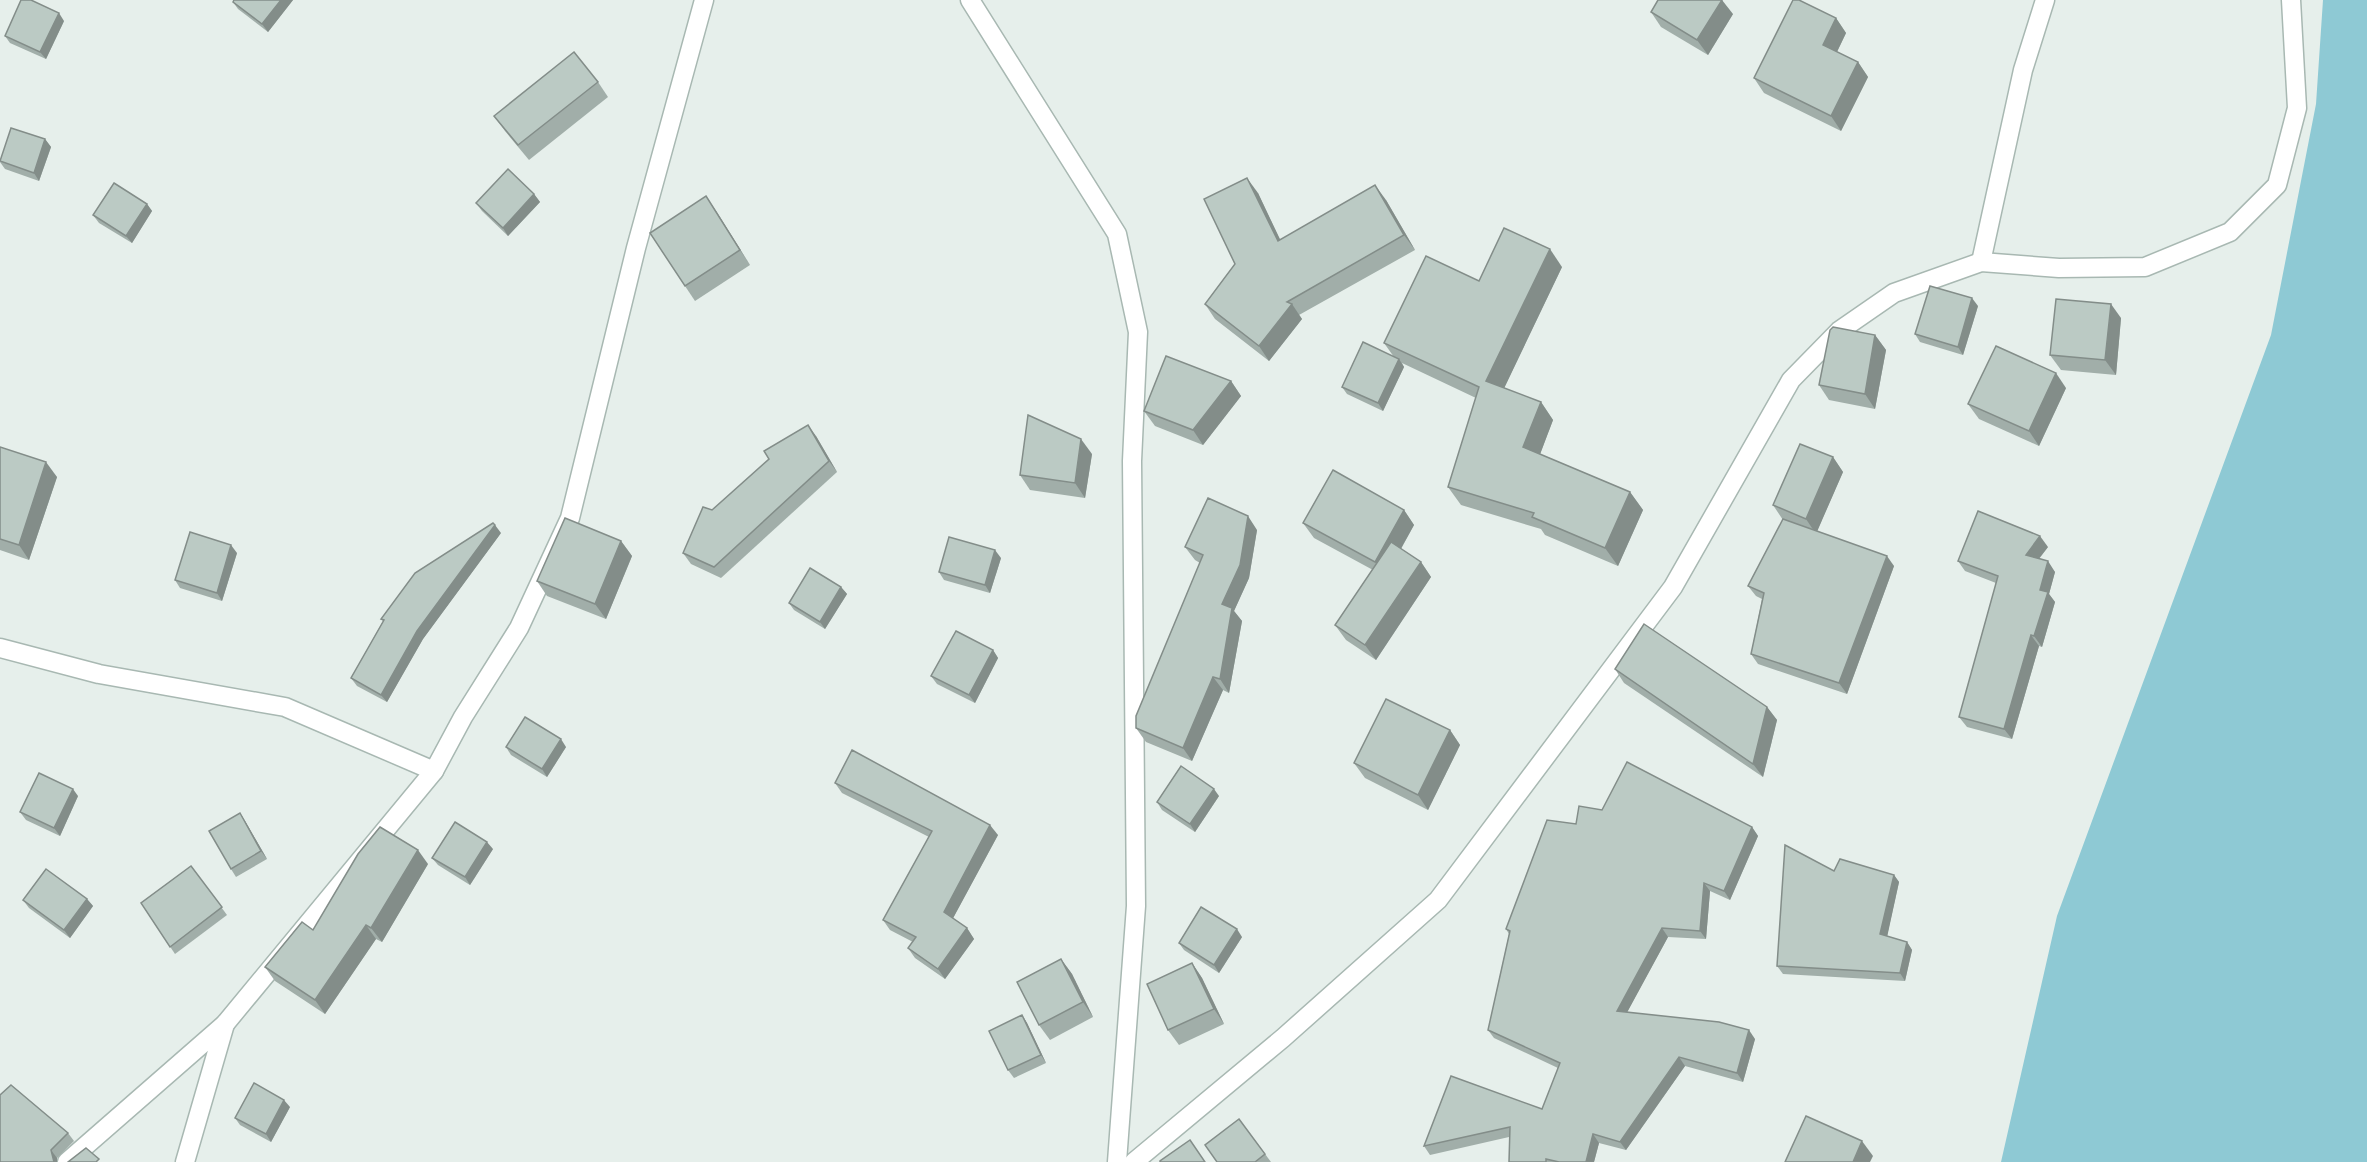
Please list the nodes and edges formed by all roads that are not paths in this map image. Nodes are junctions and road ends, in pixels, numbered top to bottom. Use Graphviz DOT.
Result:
graph roads {
  1 [pos="704,0"];
  2 [pos="970,0"];
  3 [pos="2044,0"];
  4 [pos="2291,0"];
  5 [pos="1981,262"];
  6 [pos="0,648"];
  7 [pos="434,771"];
  8 [pos="225,1024"];
  9 [pos="67,1162"];
  10 [pos="185,1162"];
  11 [pos="1117,1162"];
  12 [pos="1134,1162"];
  1 -- 7 [label="street"];
  2 -- 11 [label="street"];
  3 -- 5 [label="street"];
  4 -- 5 [label="street"];
  5 -- 12 [label="street"];
  6 -- 7 [label="street"];
  7 -- 8 [label="street"];
  8 -- 9 [label="street"];
  8 -- 10 [label="street"];
}
